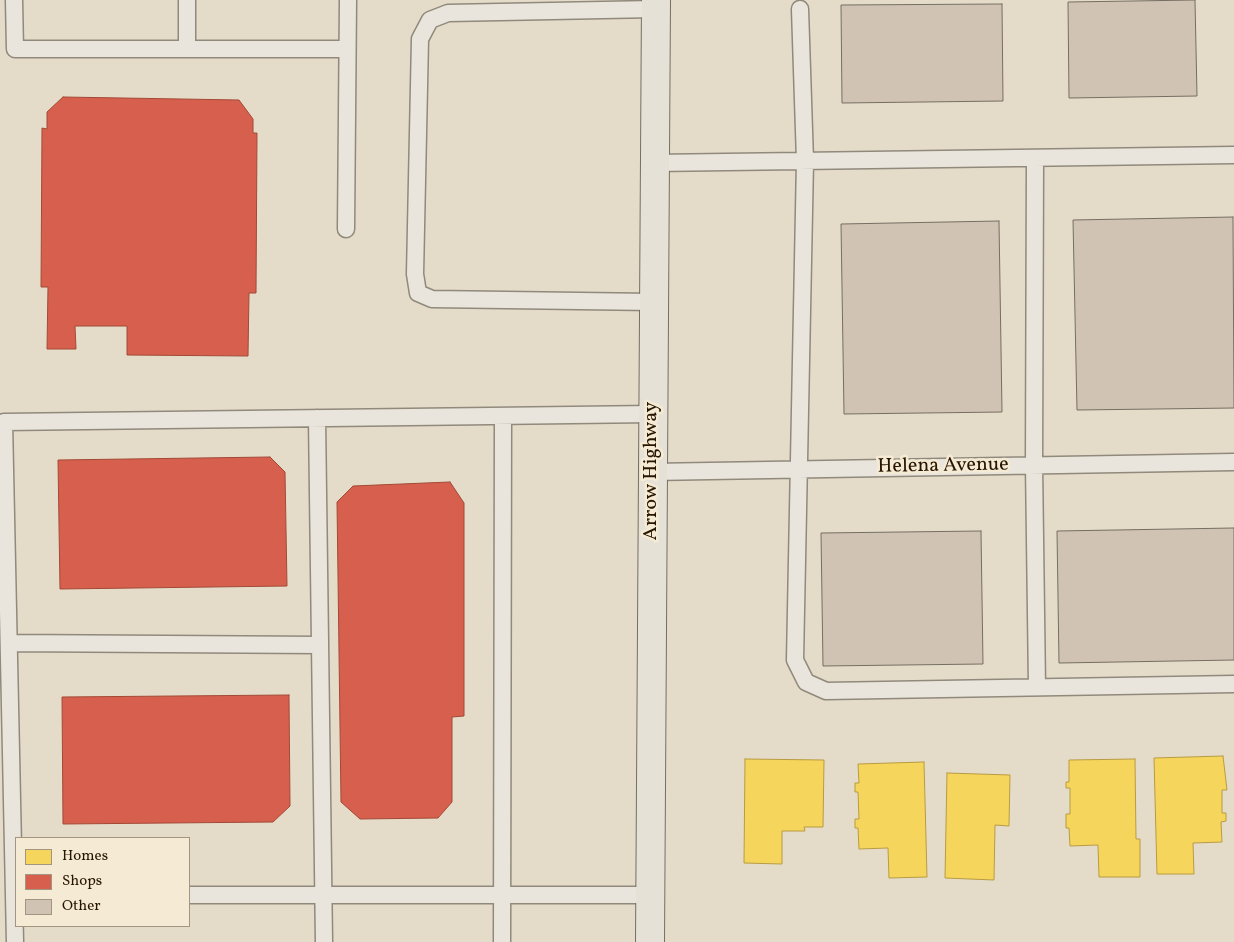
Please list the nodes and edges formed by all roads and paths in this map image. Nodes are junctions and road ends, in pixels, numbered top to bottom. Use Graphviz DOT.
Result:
graph roads {
  1 [pos="14,0"];
  2 [pos="187,0"];
  3 [pos="348,0"];
  4 [pos="656,5"];
  5 [pos="800,9"];
  6 [pos="187,48"];
  7 [pos="346,49"];
  8 [pos="1234,155"];
  9 [pos="1035,158"];
  10 [pos="804,161"];
  11 [pos="654,163"];
  12 [pos="346,228"];
  13 [pos="653,302"];
  14 [pos="652,414"];
  15 [pos="503,416"];
  16 [pos="317,418"];
  17 [pos="1234,462"];
  18 [pos="1034,465"];
  19 [pos="797,469"];
  20 [pos="652,472"];
  21 [pos="9,643"];
  22 [pos="320,645"];
  23 [pos="1234,684"];
  24 [pos="1037,687"];
  25 [pos="15,895"];
  26 [pos="650,895"];
  27 [pos="190,896"];
  28 [pos="323,896"];
  29 [pos="502,896"];
  30 [pos="15,942"];
  31 [pos="324,942"];
  32 [pos="502,942"];
  33 [pos="650,942"];
  1 -- 6 [label="lane"];
  2 -- 6 [label="lane"];
  3 -- 7 [label="lane"];
  4 -- 11 [label="main road, Arrow Highway"];
  4 -- 13 [label="lane"];
  5 -- 10 [label="lane"];
  6 -- 7 [label="lane"];
  7 -- 12 [label="lane"];
  8 -- 9 [label="lane"];
  9 -- 10 [label="lane"];
  9 -- 18 [label="lane"];
  10 -- 11 [label="lane"];
  10 -- 19 [label="lane"];
  11 -- 13 [label="main road, Arrow Highway"];
  13 -- 14 [label="main road, Arrow Highway"];
  14 -- 15 [label="lane"];
  14 -- 20 [label="main road, Arrow Highway"];
  15 -- 16 [label="lane"];
  15 -- 29 [label="lane"];
  16 -- 21 [label="lane"];
  16 -- 22 [label="lane"];
  17 -- 18 [label="lane, Helena Avenue"];
  18 -- 19 [label="lane, Helena Avenue"];
  18 -- 24 [label="lane"];
  19 -- 20 [label="lane, Helena Avenue"];
  19 -- 24 [label="lane"];
  20 -- 26 [label="main road, Arrow Highway"];
  21 -- 22 [label="lane"];
  21 -- 25 [label="lane"];
  22 -- 28 [label="lane"];
  23 -- 24 [label="lane"];
  25 -- 30 [label="lane"];
  26 -- 29 [label="lane"];
  26 -- 33 [label="main road, Arrow Highway"];
  27 -- 28 [label="lane"];
  28 -- 29 [label="lane"];
  28 -- 31 [label="lane"];
  29 -- 32 [label="lane"];
}
